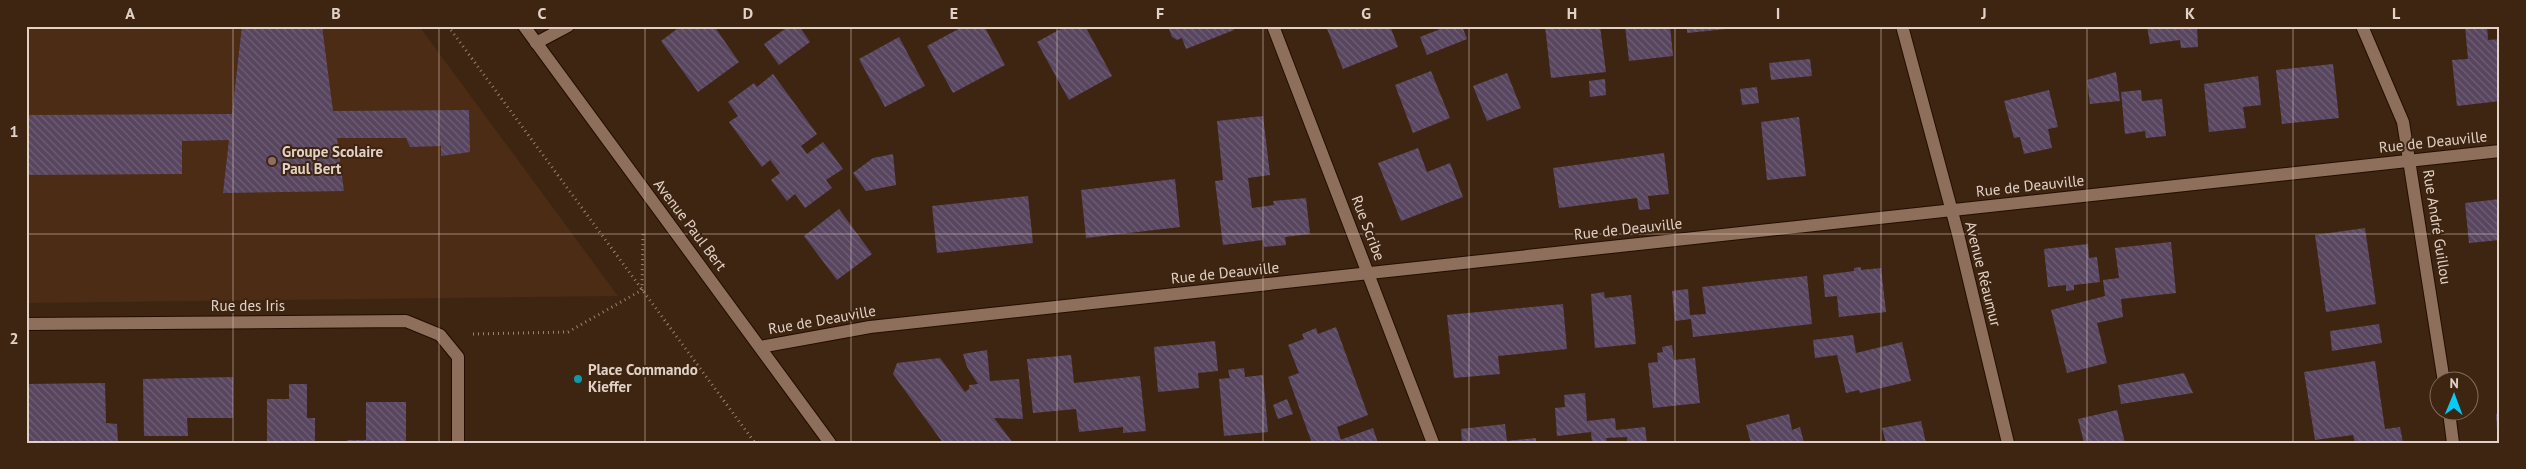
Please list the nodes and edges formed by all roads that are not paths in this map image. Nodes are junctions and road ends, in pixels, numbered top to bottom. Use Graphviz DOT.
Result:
graph roads {
  1 [pos="524,26"];
  2 [pos="568,26"];
  3 [pos="1272,26"];
  4 [pos="1902,26"];
  5 [pos="2362,26"];
  6 [pos="536,43"];
  7 [pos="2500,151"];
  8 [pos="2410,161"];
  9 [pos="1951,211"];
  10 [pos="1368,274"];
  11 [pos="26,324"];
  12 [pos="760,347"];
  13 [pos="2442,372"];
  14 [pos="2450,422"];
  15 [pos="458,443"];
  16 [pos="830,443"];
  17 [pos="1433,443"];
  18 [pos="2008,443"];
  19 [pos="2453,443"];
  1 -- 6 [label="street, Avenue Paul Bert"];
  2 -- 6 [label="street"];
  3 -- 10 [label="street, Rue Scribe"];
  4 -- 9 [label="street, Avenue Réaumur"];
  5 -- 8 [label="street, Rue André Guillou"];
  6 -- 12 [label="street, Avenue Paul Bert"];
  7 -- 8 [label="street, Rue de Deauville"];
  8 -- 9 [label="street, Rue de Deauville"];
  8 -- 13 [label="street, Rue André Guillou"];
  9 -- 10 [label="street, Rue de Deauville"];
  9 -- 18 [label="street, Avenue Réaumur"];
  10 -- 12 [label="street, Rue de Deauville"];
  10 -- 17 [label="street, Rue Scribe"];
  11 -- 15 [label="street, Rue des Iris"];
  12 -- 16 [label="street, Avenue Paul Bert"];
  14 -- 19 [label="street"];
}
